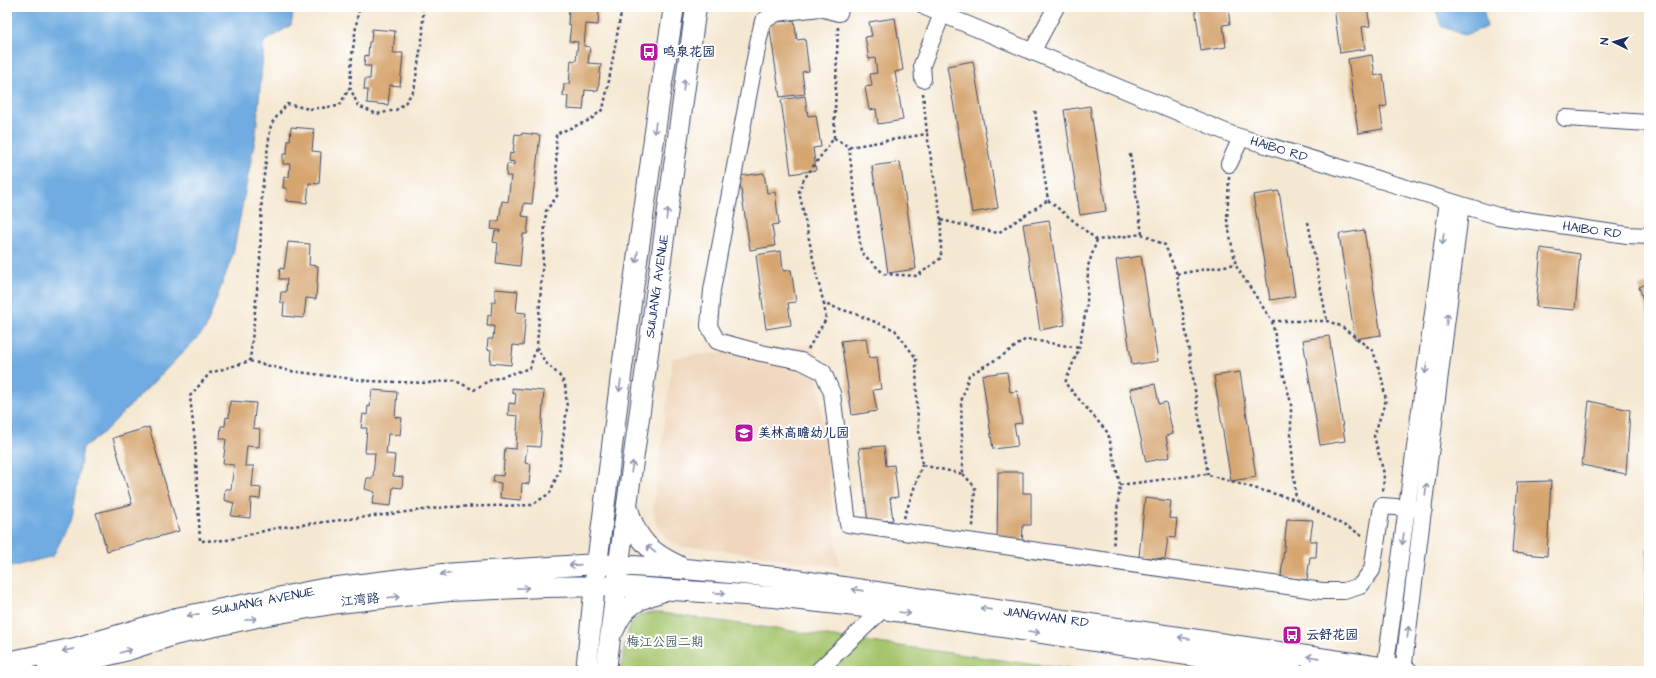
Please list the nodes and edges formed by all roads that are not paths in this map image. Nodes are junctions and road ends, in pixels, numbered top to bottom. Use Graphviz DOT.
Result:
graph roads {
  1 [pos="674,7"];
  2 [pos="696,7"];
  3 [pos="925,7"];
  4 [pos="1056,7"];
  5 [pos="840,10"];
  6 [pos="942,14"];
  7 [pos="1032,52"];
  8 [pos="923,86"];
  9 [pos="1565,118"];
  10 [pos="1649,123"];
  11 [pos="1241,138"];
  12 [pos="1229,164"];
  13 [pos="1455,203"];
  14 [pos="1649,236"];
  15 [pos="604,504"];
  16 [pos="627,506"];
  17 [pos="1407,508"];
  18 [pos="1424,508"];
  19 [pos="623,562"];
  20 [pos="597,564"];
  21 [pos="684,569"];
  22 [pos="646,576"];
  23 [pos="595,586"];
  24 [pos="619,589"];
  25 [pos="681,590"];
  26 [pos="883,609"];
  27 [pos="589,641"];
  28 [pos="610,643"];
  29 [pos="7,662"];
  30 [pos="1394,670"];
  31 [pos="47,671"];
  32 [pos="586,671"];
  33 [pos="606,671"];
  34 [pos="818,671"];
  35 [pos="1292,671"];
  36 [pos="1407,671"];
  1 -- 15 [label="main road, SUIJIANG AVENUE, one-way"];
  16 -- 2 [label="main road, SUIJIANG AVENUE, one-way"];
  3 -- 6 [label="street, HAIBO RD"];
  4 -- 7 [label="street"];
  5 -- 17 [label="street"];
  6 -- 7 [label="street, HAIBO RD"];
  6 -- 8 [label="street"];
  7 -- 11 [label="street, HAIBO RD"];
  9 -- 10 [label="street"];
  11 -- 12 [label="street"];
  11 -- 13 [label="street, HAIBO RD"];
  13 -- 14 [label="street, HAIBO RD"];
  13 -- 17 [label="street, one-way"];
  18 -- 13 [label="street, one-way"];
  15 -- 19 [label="main road"];
  15 -- 20 [label="main road, SUIJIANG AVENUE"];
  16 -- 19 [label="main road, SUIJIANG AVENUE"];
  21 -- 16 [label="main road, one-way"];
  17 -- 18 [label="street"];
  17 -- 30 [label="street, one-way"];
  30 -- 18 [label="street, one-way"];
  19 -- 20 [label="main road, SUIJIANG AVENUE"];
  19 -- 21 [label="main road, SUIJIANG AVENUE"];
  19 -- 22 [label="main road"];
  19 -- 24 [label="main road, SUIJIANG AVENUE"];
  20 -- 23 [label="main road, SUIJIANG AVENUE"];
  20 -- 29 [label="main road, SUIJIANG AVENUE, one-way"];
  21 -- 22 [label="main road"];
  30 -- 21 [label="main road, JIANGWAN RD, one-way"];
  22 -- 24 [label="main road"];
  22 -- 25 [label="main road"];
  23 -- 24 [label="main road, 江湾路"];
  23 -- 27 [label="main road, SUIJIANG AVENUE"];
  31 -- 23 [label="main road, 江湾路, one-way"];
  24 -- 25 [label="main road, 江湾路"];
  24 -- 27 [label="main road"];
  24 -- 28 [label="main road, SUIJIANG AVENUE"];
  25 -- 26 [label="main road, JIANGWAN RD, one-way"];
  25 -- 28 [label="main road"];
  26 -- 34 [label="street"];
  26 -- 35 [label="main road, JIANGWAN RD, one-way"];
  27 -- 32 [label="main road, SUIJIANG AVENUE"];
  28 -- 33 [label="main road, SUIJIANG AVENUE"];
  30 -- 36 [label="main road, JIANGWAN RD"];
}
